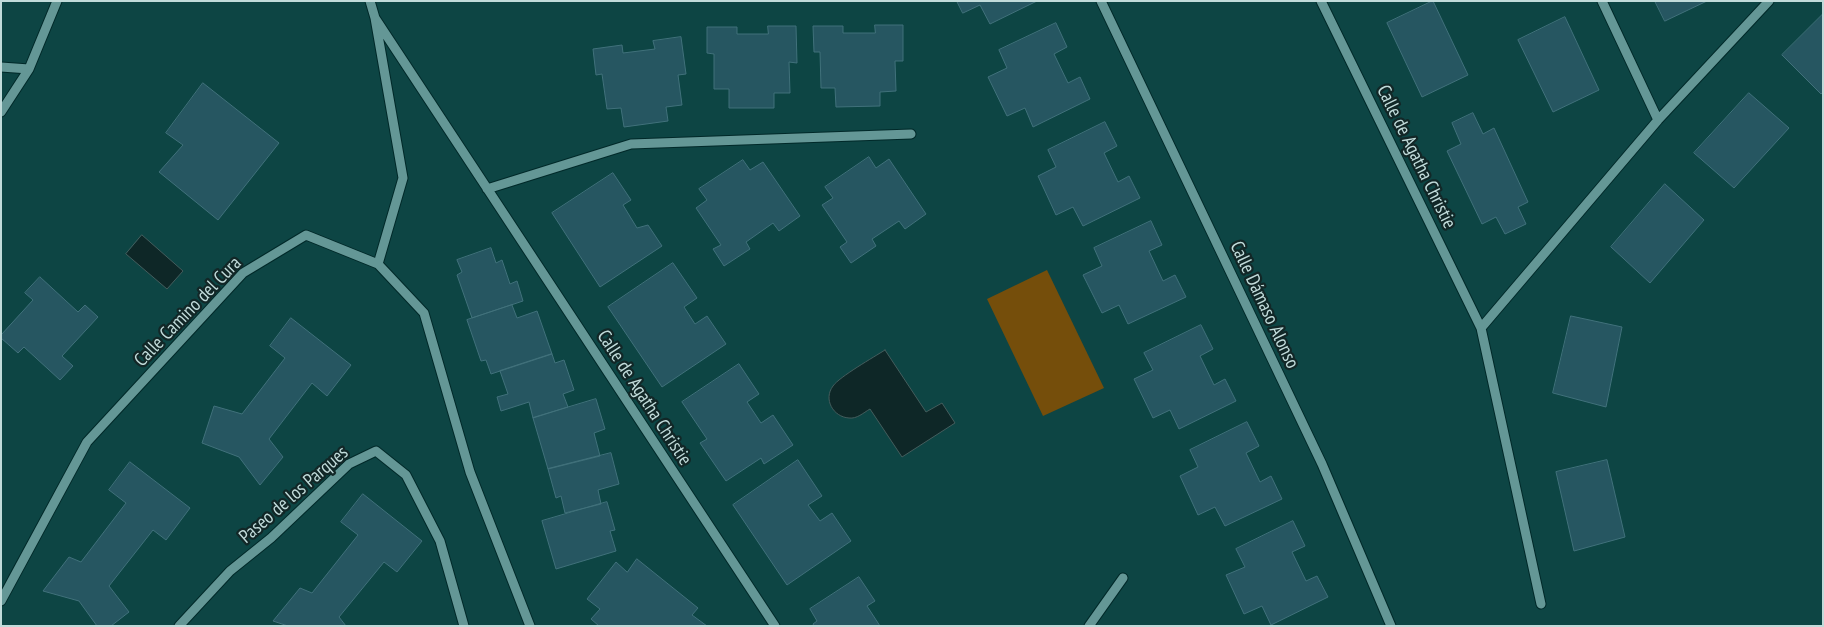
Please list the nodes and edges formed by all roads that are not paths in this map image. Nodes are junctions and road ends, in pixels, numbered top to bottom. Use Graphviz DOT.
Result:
graph roads {
  1 [pos="57,1"];
  2 [pos="370,1"];
  3 [pos="1101,1"];
  4 [pos="1321,1"];
  5 [pos="1602,1"];
  6 [pos="1769,1"];
  7 [pos="375,18"];
  8 [pos="1,67"];
  9 [pos="29,69"];
  10 [pos="1,112"];
  11 [pos="1658,120"];
  12 [pos="911,134"];
  13 [pos="487,189"];
  14 [pos="378,264"];
  15 [pos="1481,328"];
  16 [pos="1122,578"];
  17 [pos="1,601"];
  18 [pos="1540,604"];
  19 [pos="179,626"];
  20 [pos="464,626"];
  21 [pos="530,626"];
  22 [pos="775,626"];
  23 [pos="1088,626"];
  24 [pos="1390,626"];
  1 -- 9 [label="street"];
  2 -- 7 [label="street, Calle de Agatha Christie"];
  3 -- 24 [label="street, Calle Dámaso Alonso"];
  4 -- 15 [label="street, Calle de Agatha Christie"];
  5 -- 11 [label="street"];
  6 -- 11 [label="street"];
  7 -- 13 [label="street, Calle de Agatha Christie"];
  7 -- 14 [label="street, Calle de Agatha Christie"];
  8 -- 9 [label="street"];
  9 -- 10 [label="street"];
  11 -- 15 [label="street"];
  12 -- 13 [label="street"];
  13 -- 22 [label="street, Calle de Agatha Christie"];
  14 -- 17 [label="street, Calle Camino del Cura"];
  14 -- 21 [label="street, Calle Camino del Cura"];
  15 -- 18 [label="street, Calle de Agatha Christie"];
  16 -- 23 [label="street"];
  19 -- 20 [label="street, Paseo de los Parques"];
}
